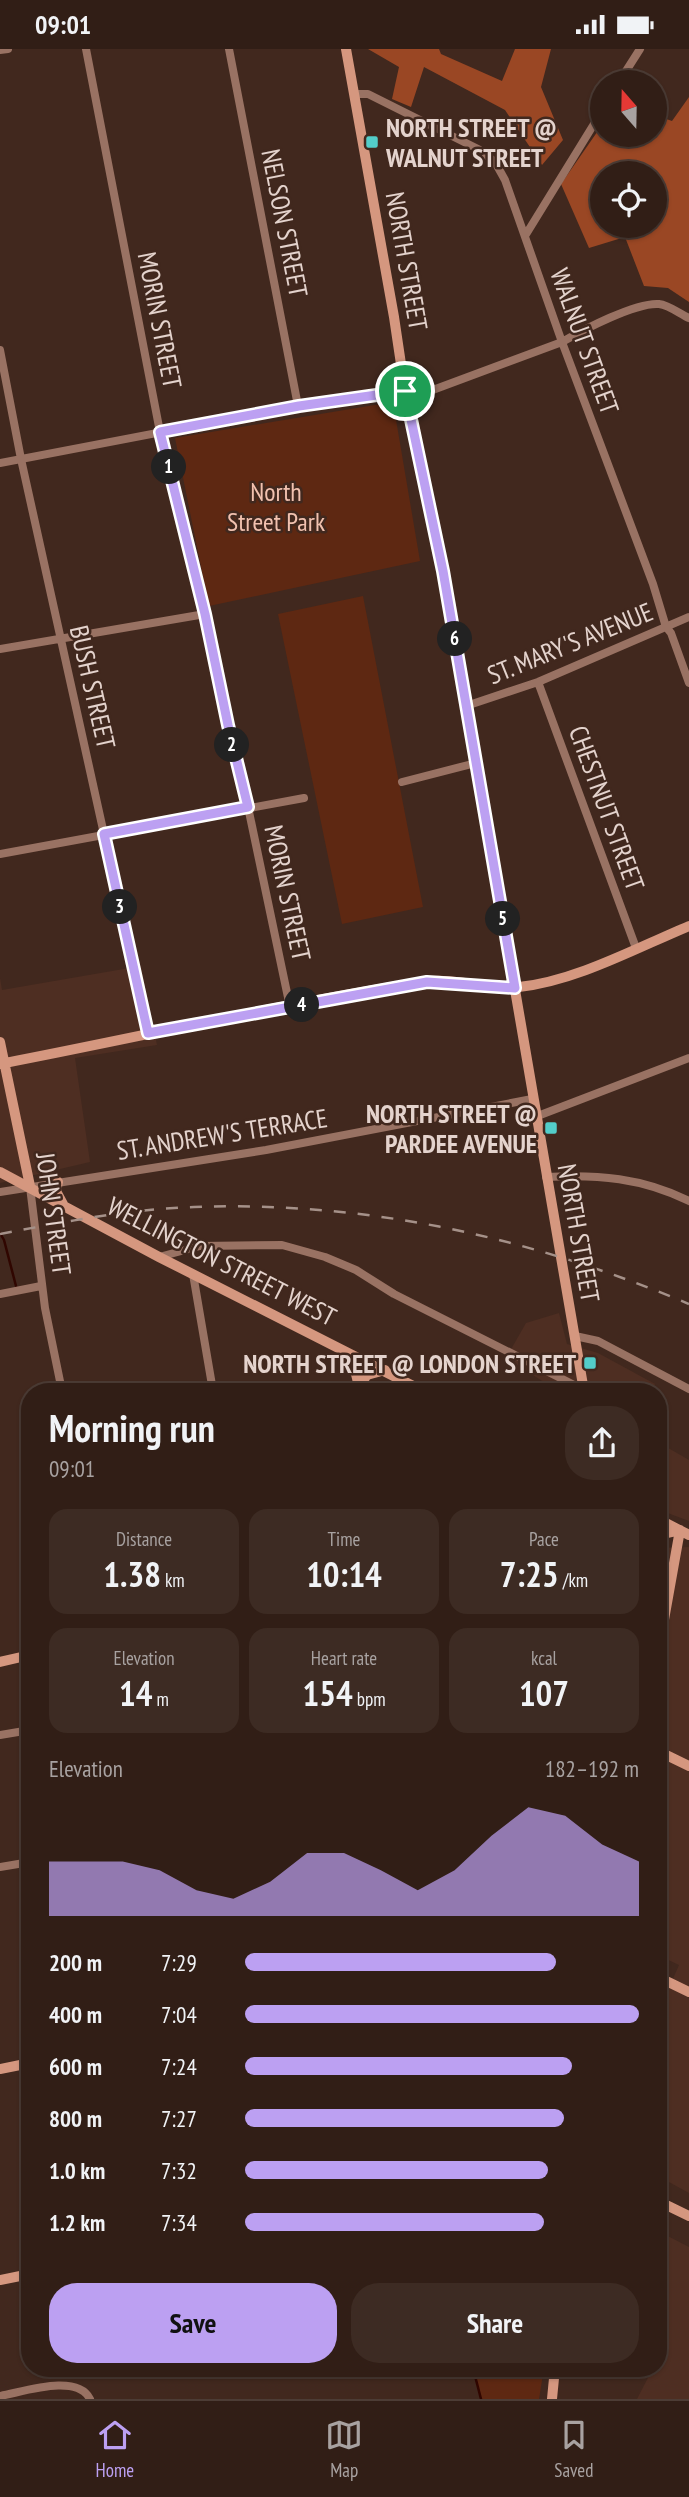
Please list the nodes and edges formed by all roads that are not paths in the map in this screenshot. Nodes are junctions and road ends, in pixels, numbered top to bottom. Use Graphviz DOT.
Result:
graph roads {
  1 [pos="8,49"];
  2 [pos="86,49"];
  3 [pos="229,49"];
  4 [pos="346,49"];
  5 [pos="640,49"];
  6 [pos="0,50"];
  7 [pos="627,70"];
  8 [pos="354,94"];
  9 [pos="590,130"];
  10 [pos="525,236"];
  11 [pos="689,318"];
  12 [pos="562,342"];
  13 [pos="0,350"];
  14 [pos="405,391"];
  15 [pos="299,406"];
  16 [pos="160,432"];
  17 [pos="20,459"];
  18 [pos="0,463"];
  19 [pos="205,614"];
  20 [pos="689,617"];
  21 [pos="666,627"];
  22 [pos="61,639"];
  23 [pos="0,649"];
  24 [pos="538,682"];
  25 [pos="689,683"];
  26 [pos="466,706"];
  27 [pos="476,763"];
  28 [pos="402,782"];
  29 [pos="304,798"];
  30 [pos="248,807"];
  31 [pos="104,834"];
  32 [pos="0,854"];
  33 [pos="689,926"];
  34 [pos="636,948"];
  35 [pos="515,988"];
  36 [pos="290,1007"];
  37 [pos="148,1033"];
  38 [pos="0,1042"];
  39 [pos="688,1061"];
  40 [pos="2,1064"];
  41 [pos="532,1099"];
  42 [pos="535,1117"];
  43 [pos="0,1172"];
  44 [pos="546,1177"];
  45 [pos="58,1182"];
  46 [pos="30,1186"];
  47 [pos="0,1192"];
  48 [pos="689,1201"];
  49 [pos="63,1204"];
  50 [pos="159,1257"];
  51 [pos="193,1274"];
  52 [pos="41,1286"];
  53 [pos="0,1294"];
  54 [pos="575,1336"];
  55 [pos="338,1348"];
  56 [pos="385,1370"];
  57 [pos="60,1383"];
  58 [pos="212,1383"];
  59 [pos="357,1383"];
  60 [pos="362,1383"];
  61 [pos="409,1383"];
  62 [pos="568,1383"];
  63 [pos="583,1383"];
  64 [pos="689,1389"];
  65 [pos="667,1524"];
  66 [pos="684,1533"];
  67 [pos="667,1605"];
  68 [pos="21,1657"];
  69 [pos="0,1662"];
  70 [pos="21,1732"];
  71 [pos="0,1735"];
  72 [pos="667,1755"];
  73 [pos="689,1766"];
  74 [pos="21,1864"];
  75 [pos="0,1867"];
  76 [pos="667,1981"];
  77 [pos="689,1992"];
  78 [pos="21,2065"];
  79 [pos="0,2069"];
  80 [pos="667,2205"];
  81 [pos="689,2216"];
  82 [pos="21,2276"];
  83 [pos="0,2280"];
  84 [pos="554,2377"];
  85 [pos="0,2396"];
  86 [pos="90,2399"];
  87 [pos="552,2399"];
  1 -- 6 [label="street"];
  2 -- 16 [label="street, MORIN STREET"];
  3 -- 15 [label="street, NELSON STREET"];
  4 -- 8 [label="main road, NORTH STREET"];
  5 -- 7 [label="street"];
  8 -- 10 [label="street, WALNUT STREET"];
  8 -- 14 [label="main road, NORTH STREET"];
  9 -- 10 [label="street"];
  10 -- 12 [label="street, WALNUT STREET"];
  11 -- 12 [label="street"];
  12 -- 14 [label="street"];
  12 -- 21 [label="street, WALNUT STREET"];
  13 -- 17 [label="street, BUSH STREET"];
  14 -- 15 [label="street"];
  14 -- 26 [label="main road, NORTH STREET"];
  15 -- 16 [label="street"];
  16 -- 17 [label="street"];
  16 -- 19 [label="street, MORIN STREET"];
  17 -- 18 [label="street"];
  17 -- 22 [label="street, BUSH STREET"];
  19 -- 22 [label="street"];
  19 -- 30 [label="street, MORIN STREET"];
  20 -- 21 [label="street, ST. MARY'S AVENUE"];
  21 -- 24 [label="street, ST. MARY'S AVENUE"];
  21 -- 25 [label="street, WALNUT STREET"];
  22 -- 23 [label="street"];
  22 -- 31 [label="street, BUSH STREET"];
  24 -- 26 [label="street, ST. MARY'S AVENUE"];
  24 -- 34 [label="street, CHESTNUT STREET"];
  26 -- 27 [label="main road, NORTH STREET"];
  27 -- 28 [label="street"];
  27 -- 35 [label="main road, NORTH STREET"];
  29 -- 30 [label="street"];
  30 -- 31 [label="street"];
  30 -- 36 [label="street, MORIN STREET"];
  31 -- 32 [label="street"];
  31 -- 37 [label="street, BUSH STREET"];
  33 -- 34 [label="main road"];
  34 -- 35 [label="main road"];
  35 -- 36 [label="main road"];
  35 -- 41 [label="main road, NORTH STREET"];
  36 -- 37 [label="main road"];
  37 -- 40 [label="main road"];
  38 -- 40 [label="main road, JOHN STREET"];
  39 -- 42 [label="street"];
  40 -- 46 [label="main road, JOHN STREET"];
  41 -- 42 [label="main road, NORTH STREET"];
  41 -- 45 [label="street, ST. ANDREW'S TERRACE"];
  42 -- 44 [label="main road, NORTH STREET"];
  43 -- 46 [label="main road, WELLINGTON STREET WEST"];
  44 -- 48 [label="street"];
  44 -- 54 [label="main road, NORTH STREET"];
  45 -- 46 [label="street, ST. ANDREW'S TERRACE"];
  45 -- 49 [label="main road"];
  46 -- 47 [label="street, ST. ANDREW'S TERRACE"];
  46 -- 49 [label="main road, WELLINGTON STREET WEST"];
  46 -- 52 [label="street, JOHN STREET"];
  49 -- 50 [label="main road, WELLINGTON STREET WEST"];
  50 -- 51 [label="main road, WELLINGTON STREET WEST"];
  50 -- 62 [label="street"];
  51 -- 55 [label="main road, WELLINGTON STREET WEST"];
  51 -- 58 [label="street"];
  52 -- 53 [label="street"];
  52 -- 57 [label="street, JOHN STREET"];
  54 -- 63 [label="main road, NORTH STREET"];
  54 -- 64 [label="street"];
  55 -- 56 [label="main road, WELLINGTON STREET WEST"];
  55 -- 59 [label="main road"];
  56 -- 60 [label="main road"];
  56 -- 61 [label="main road, WELLINGTON STREET WEST"];
  65 -- 66 [label="main road"];
  66 -- 67 [label="main road"];
  68 -- 69 [label="main road"];
  70 -- 71 [label="street"];
  72 -- 73 [label="main road"];
  74 -- 75 [label="street"];
  76 -- 77 [label="main road"];
  78 -- 79 [label="main road"];
  80 -- 81 [label="main road"];
  82 -- 83 [label="main road"];
  84 -- 87 [label="main road"];
  85 -- 86 [label="street"];
}
